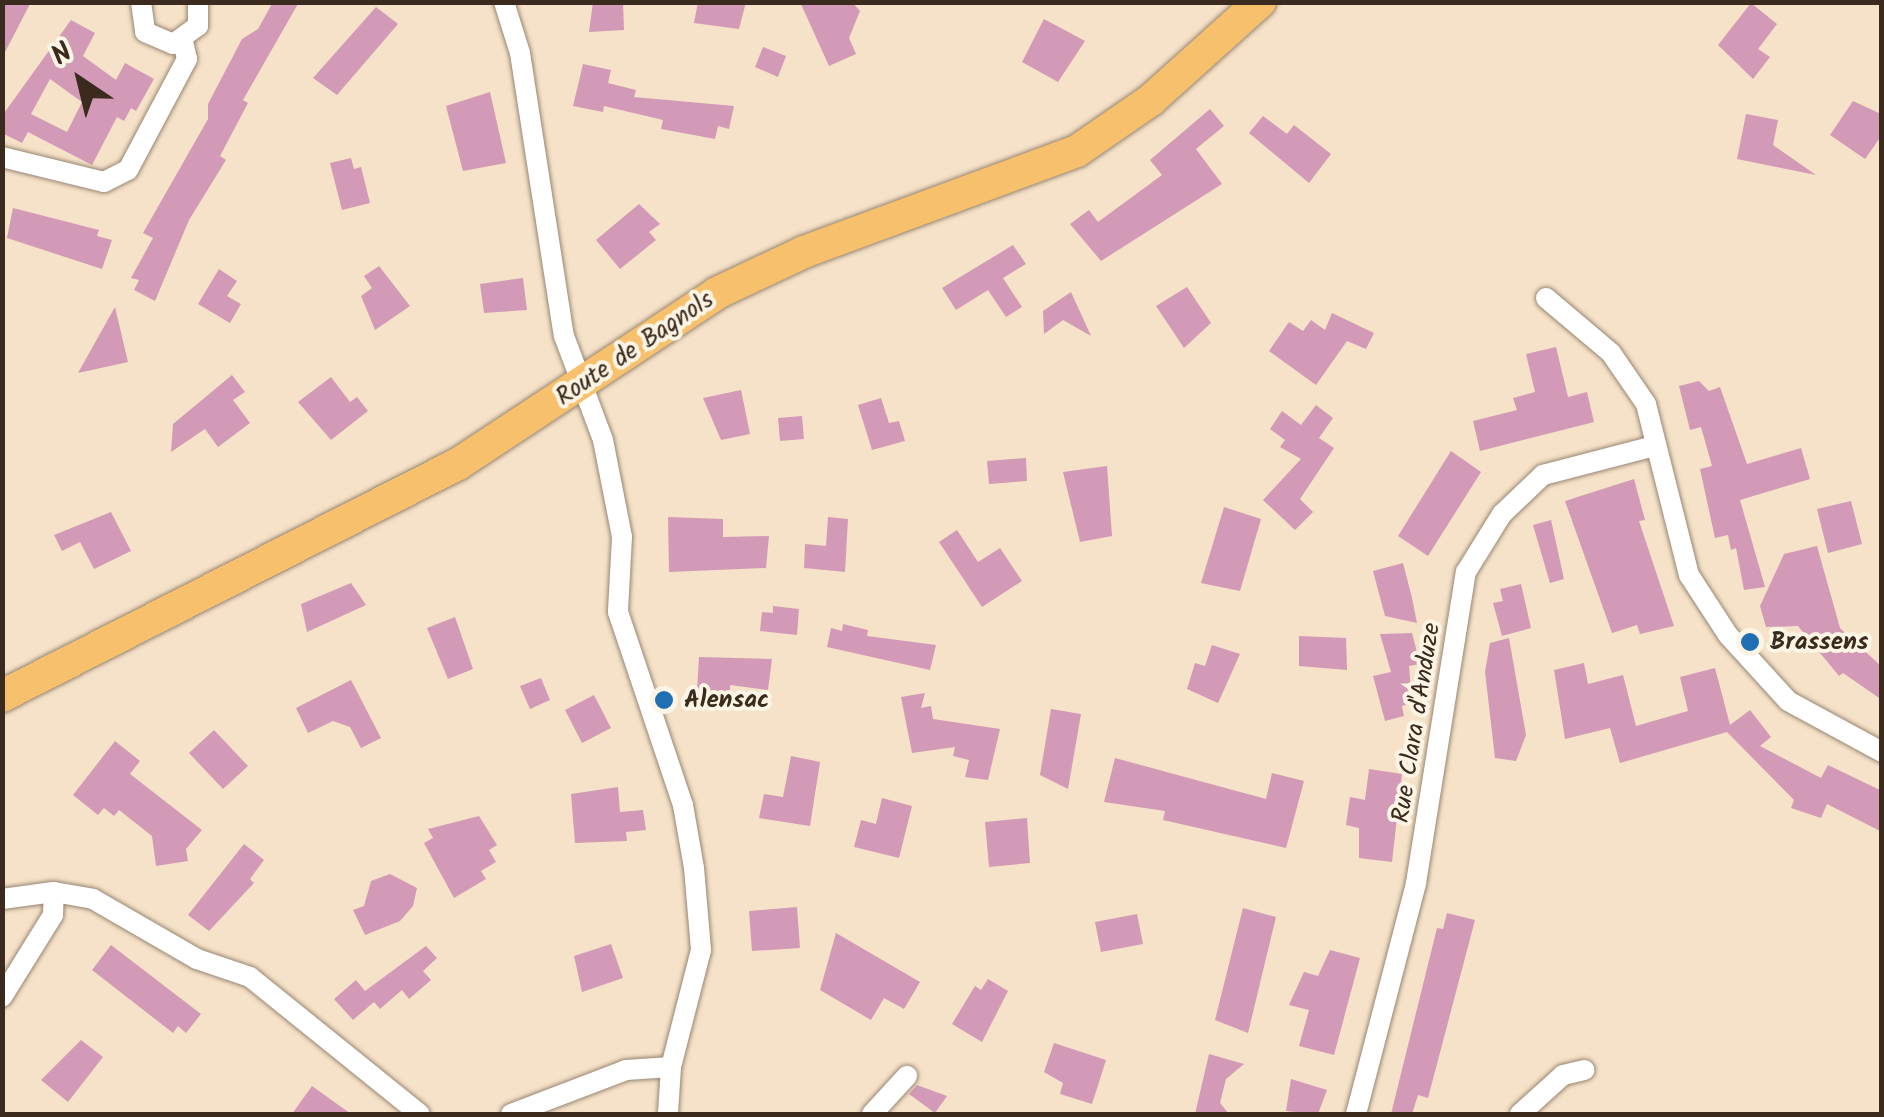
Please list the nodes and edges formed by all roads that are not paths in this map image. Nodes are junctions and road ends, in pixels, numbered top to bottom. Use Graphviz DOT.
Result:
graph roads {
  1 [pos="142,2"];
  2 [pos="198,2"];
  3 [pos="504,2"];
  4 [pos="1260,2"];
  5 [pos="183,42"];
  6 [pos="2,158"];
  7 [pos="1546,298"];
  8 [pos="584,382"];
  9 [pos="1654,446"];
  10 [pos="2,696"];
  11 [pos="1882,752"];
  12 [pos="54,892"];
  13 [pos="2,899"];
  14 [pos="2,997"];
  15 [pos="671,1067"];
  16 [pos="1584,1070"];
  17 [pos="907,1076"];
  18 [pos="420,1114"];
  19 [pos="511,1114"];
  20 [pos="668,1114"];
  21 [pos="872,1114"];
  22 [pos="1356,1114"];
  23 [pos="1520,1114"];
  1 -- 5 [label="street"];
  2 -- 5 [label="street"];
  3 -- 8 [label="street"];
  4 -- 8 [label="main road, Route de Bagnols"];
  5 -- 6 [label="street"];
  7 -- 9 [label="street"];
  8 -- 10 [label="main road, Route de Bagnols"];
  8 -- 15 [label="street"];
  9 -- 11 [label="street"];
  9 -- 22 [label="street, Rue Clara d'Anduze"];
  12 -- 13 [label="street"];
  12 -- 14 [label="street"];
  12 -- 18 [label="street"];
  15 -- 19 [label="street"];
  15 -- 20 [label="street"];
  16 -- 23 [label="street"];
  17 -- 21 [label="street"];
}
